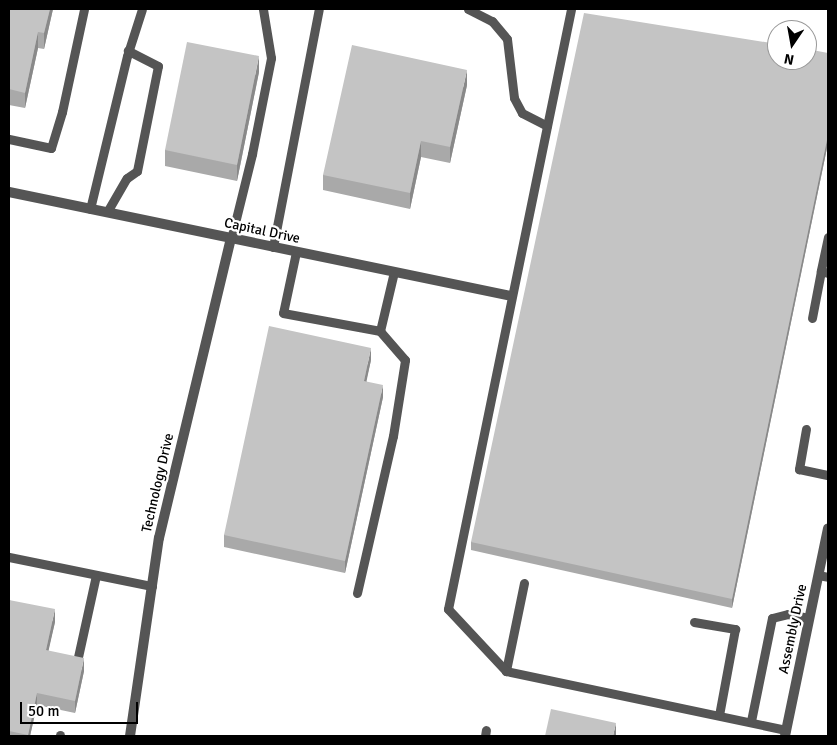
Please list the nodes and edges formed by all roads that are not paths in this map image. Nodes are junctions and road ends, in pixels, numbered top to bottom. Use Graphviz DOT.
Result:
graph roads {
  1 [pos="84,9"];
  2 [pos="142,9"];
  3 [pos="263,9"];
  4 [pos="319,9"];
  5 [pos="468,9"];
  6 [pos="571,9"];
  7 [pos="128,52"];
  8 [pos="547,126"];
  9 [pos="9,139"];
  10 [pos="9,192"];
  11 [pos="90,209"];
  12 [pos="107,212"];
  13 [pos="828,238"];
  14 [pos="231,239"];
  15 [pos="273,248"];
  16 [pos="296,252"];
  17 [pos="394,272"];
  18 [pos="825,272"];
  19 [pos="511,296"];
  20 [pos="812,318"];
  21 [pos="380,331"];
  22 [pos="806,429"];
  23 [pos="828,475"];
  24 [pos="828,528"];
  25 [pos="9,557"];
  26 [pos="96,575"];
  27 [pos="823,576"];
  28 [pos="524,583"];
  29 [pos="152,586"];
  30 [pos="357,593"];
  31 [pos="809,618"];
  32 [pos="694,622"];
  33 [pos="78,657"];
  34 [pos="506,671"];
  35 [pos="719,715"];
  36 [pos="751,721"];
  37 [pos="785,733"];
  38 [pos="130,736"];
  1 -- 9 [label="lane"];
  2 -- 7 [label="lane"];
  3 -- 14 [label="lane"];
  4 -- 15 [label="lane"];
  5 -- 8 [label="lane"];
  6 -- 8 [label="lane"];
  7 -- 11 [label="lane"];
  7 -- 12 [label="lane"];
  8 -- 19 [label="lane"];
  10 -- 11 [label="street, Capital Drive"];
  11 -- 12 [label="street, Capital Drive"];
  12 -- 14 [label="street, Capital Drive"];
  13 -- 18 [label="lane"];
  14 -- 15 [label="street, Capital Drive"];
  14 -- 29 [label="street, Technology Drive"];
  15 -- 16 [label="street, Capital Drive"];
  16 -- 17 [label="street, Capital Drive"];
  16 -- 21 [label="lane"];
  17 -- 19 [label="street, Capital Drive"];
  17 -- 21 [label="lane"];
  18 -- 20 [label="lane"];
  19 -- 34 [label="lane"];
  21 -- 30 [label="lane"];
  22 -- 23 [label="lane"];
  24 -- 27 [label="street, Assembly Drive"];
  25 -- 26 [label="lane"];
  26 -- 29 [label="lane"];
  26 -- 33 [label="lane"];
  27 -- 31 [label="street, Assembly Drive"];
  28 -- 34 [label="lane"];
  29 -- 38 [label="street, Technology Drive"];
  31 -- 36 [label="lane"];
  31 -- 37 [label="street, Assembly Drive"];
  32 -- 35 [label="lane"];
  34 -- 35 [label="lane"];
  35 -- 36 [label="lane"];
  36 -- 37 [label="lane"];
}
